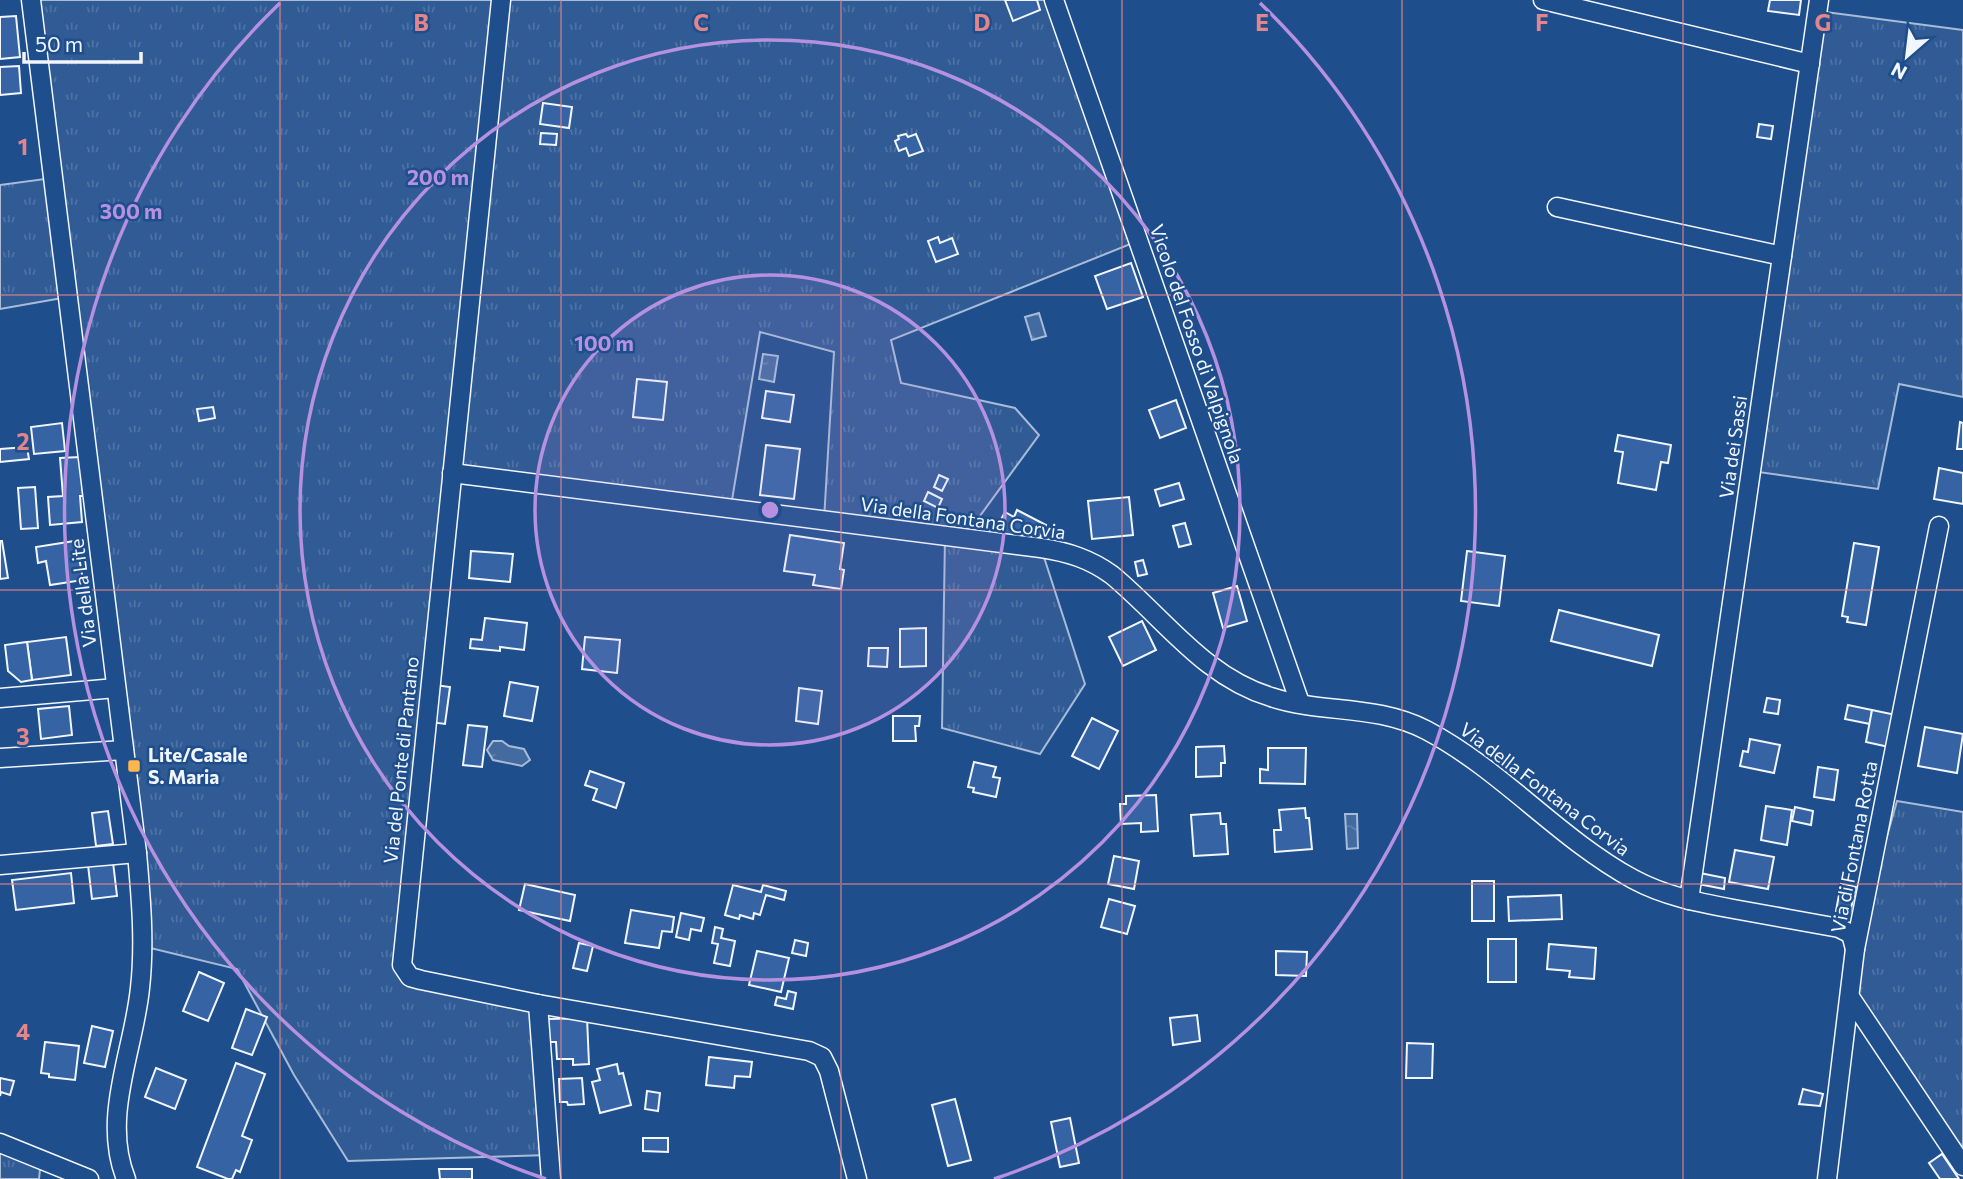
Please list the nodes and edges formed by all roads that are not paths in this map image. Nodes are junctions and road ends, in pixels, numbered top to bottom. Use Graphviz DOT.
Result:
graph roads {
  1 [pos="31,0"];
  2 [pos="501,0"];
  3 [pos="1054,0"];
  4 [pos="1543,0"];
  5 [pos="1819,0"];
  6 [pos="1810,64"];
  7 [pos="1557,207"];
  8 [pos="1782,256"];
  9 [pos="452,473"];
  10 [pos="1939,526"];
  11 [pos="116,688"];
  12 [pos="0,698"];
  13 [pos="1300,703"];
  14 [pos="124,750"];
  15 [pos="0,758"];
  16 [pos="137,853"];
  17 [pos="0,864"];
  18 [pos="1689,900"];
  19 [pos="1855,949"];
  20 [pos="1850,997"];
  21 [pos="538,1004"];
  22 [pos="0,1143"];
  23 [pos="1963,1166"];
  24 [pos="89,1179"];
  25 [pos="126,1179"];
  26 [pos="551,1179"];
  27 [pos="856,1179"];
  28 [pos="1826,1179"];
  1 -- 11 [label="street, Via della Lite"];
  2 -- 9 [label="street, Via del Ponte di Pantano"];
  3 -- 13 [label="street, Vicolo del Fosso di Valpignola"];
  4 -- 6 [label="street"];
  5 -- 6 [label="street, Via dei Sassi"];
  6 -- 8 [label="street, Via dei Sassi"];
  7 -- 8 [label="street"];
  8 -- 18 [label="street, Via dei Sassi"];
  9 -- 13 [label="street, Via della Fontana Corvia"];
  9 -- 21 [label="street, Via del Ponte di Pantano"];
  10 -- 19 [label="street, Via di Fontana Rotta"];
  11 -- 12 [label="street"];
  11 -- 14 [label="street, Via della Lite"];
  13 -- 18 [label="street, Via della Fontana Corvia"];
  14 -- 15 [label="street"];
  14 -- 16 [label="street, Via della Lite"];
  16 -- 17 [label="street"];
  16 -- 25 [label="street, Via della Lite"];
  18 -- 19 [label="street, Via della Fontana Corvia"];
  19 -- 20 [label="street, Via di Fontana Rotta"];
  20 -- 23 [label="street"];
  20 -- 28 [label="street, Via di Fontana Rotta"];
  21 -- 26 [label="street"];
  21 -- 27 [label="street, Via del Ponte di Pantano"];
  22 -- 24 [label="street"];
}
